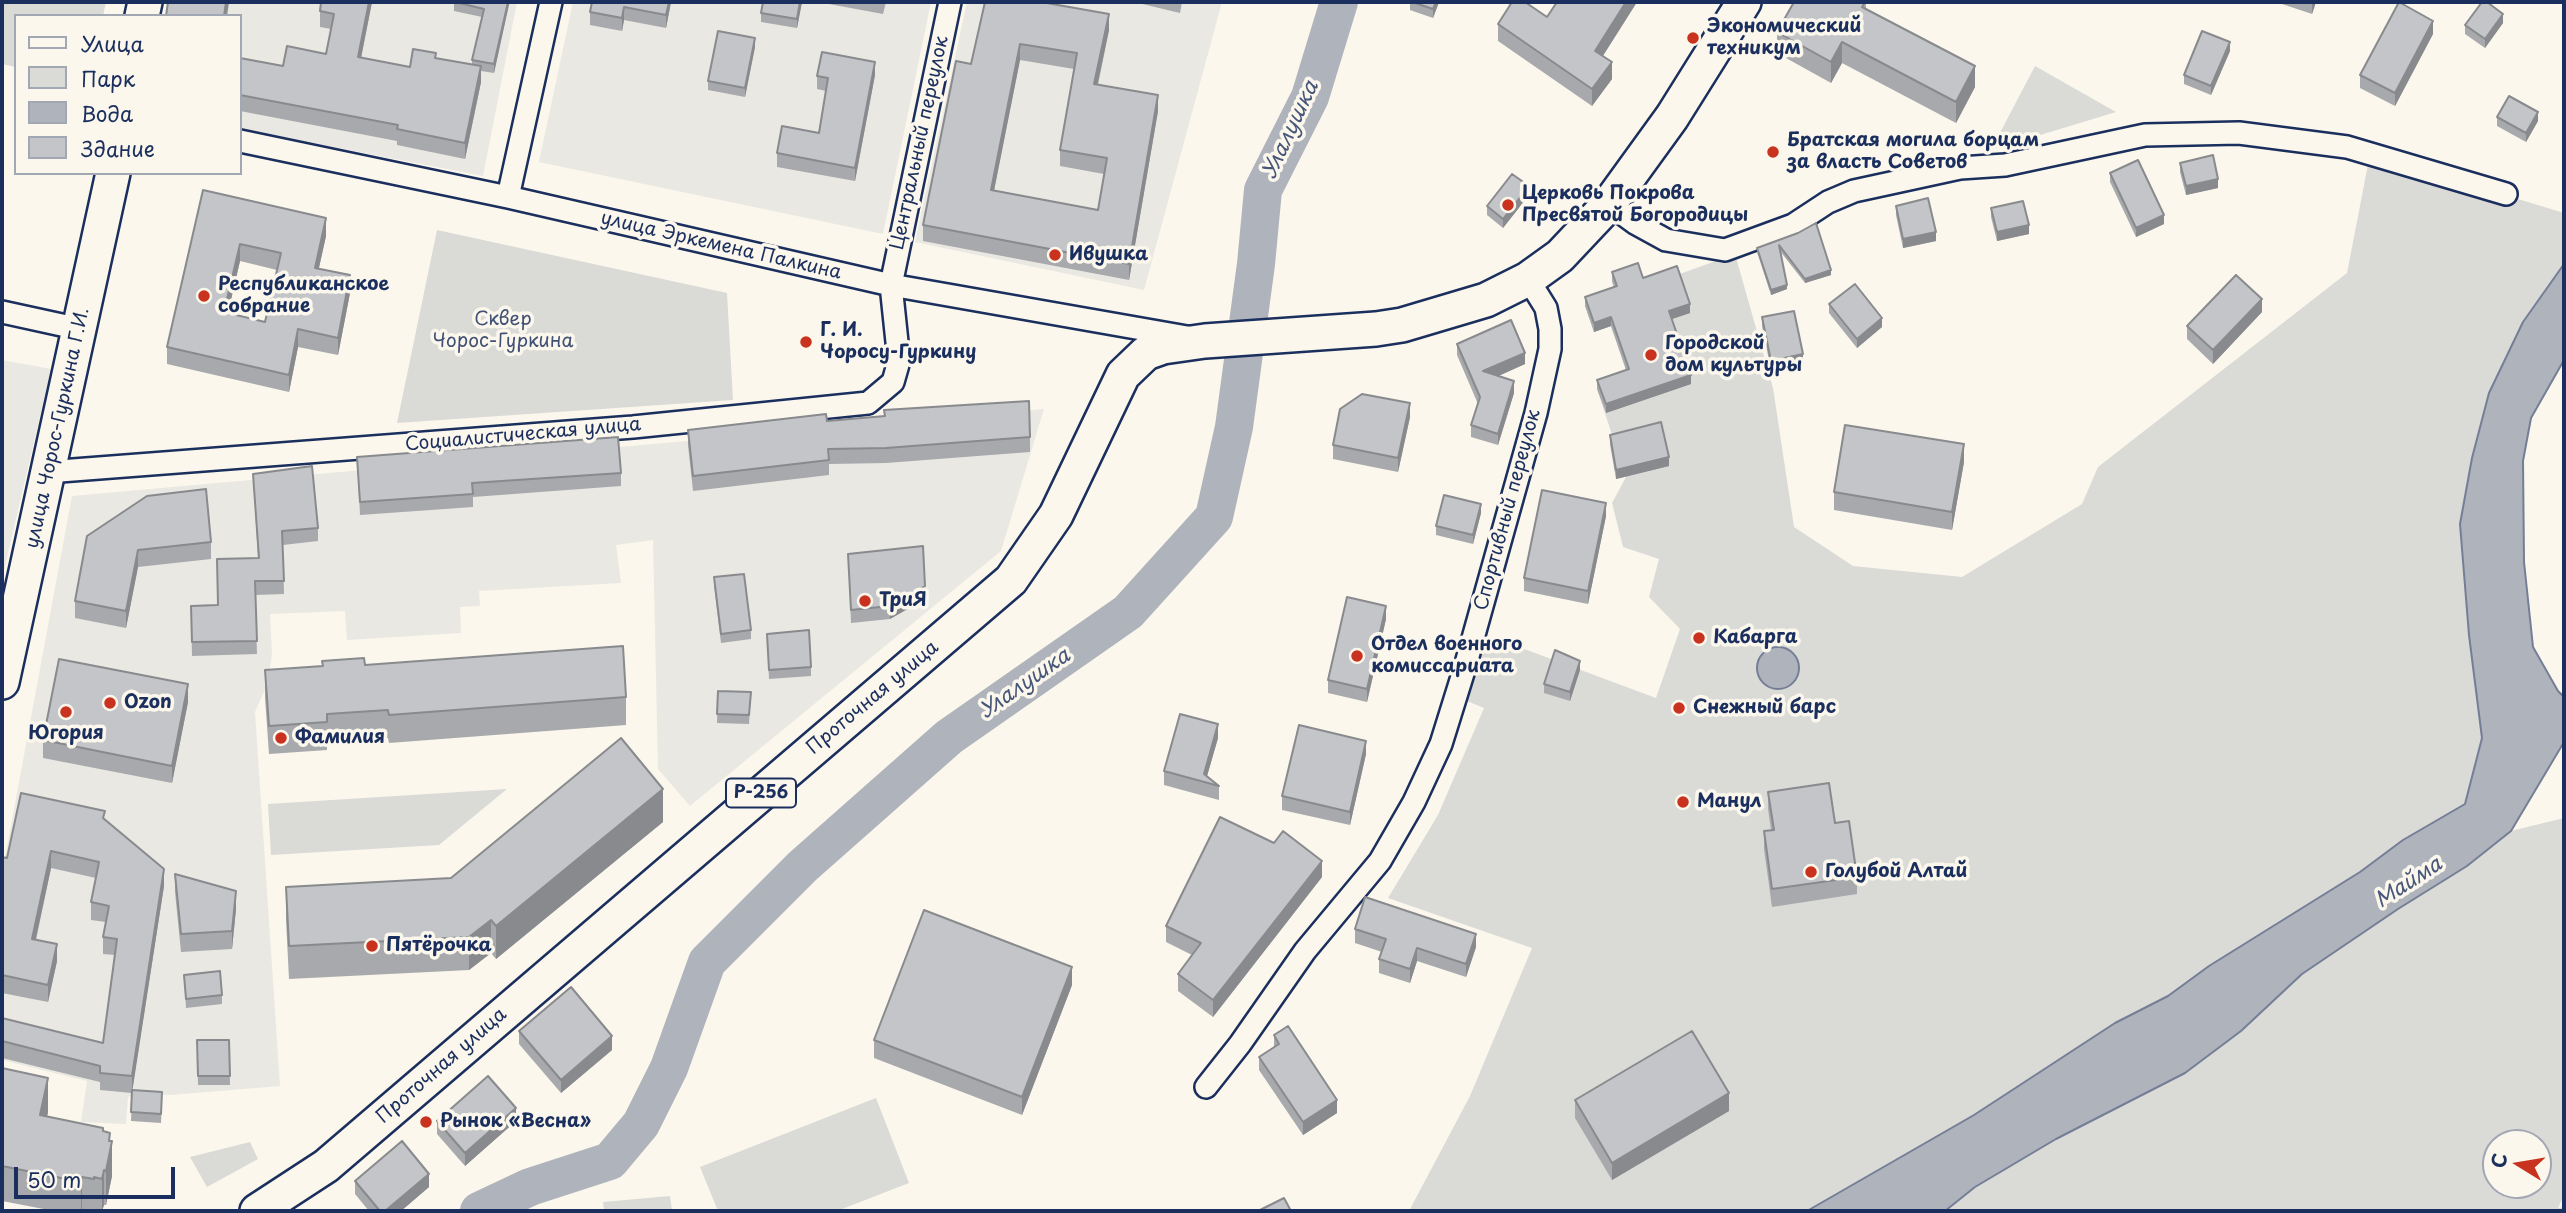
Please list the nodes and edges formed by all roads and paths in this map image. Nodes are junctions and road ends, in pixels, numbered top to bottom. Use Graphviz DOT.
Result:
graph roads {
  1 [pos="551,2"];
  2 [pos="950,2"];
  3 [pos="1744,2"];
  4 [pos="242,141"];
  5 [pos="113,175"];
  6 [pos="2506,194"];
  7 [pos="508,197"];
  8 [pos="1609,204"];
  9 [pos="1528,279"];
  10 [pos="891,285"];
  11 [pos="2,312"];
  12 [pos="80,329"];
  13 [pos="1205,341"];
  14 [pos="47,471"];
  15 [pos="2,682"];
  16 [pos="1206,1087"];
  17 [pos="257,1211"];
  1 -- 7 [label="street"];
  2 -- 10 [label="street, Центральный переулок"];
  3 -- 8 [label="main road, Р-256"];
  4 -- 7 [label="street, улица Эркемена Палкина"];
  5 -- 12 [label="main road, улица Чорос-Гуркина Г.И."];
  6 -- 8 [label="street"];
  7 -- 10 [label="street, улица Эркемена Палкина"];
  8 -- 9 [label="main road, Р-256"];
  9 -- 13 [label="main road, Р-256"];
  9 -- 16 [label="street, Спортивный переулок"];
  10 -- 13 [label="street, улица Эркемена Палкина"];
  10 -- 14 [label="street, Социалистическая улица"];
  11 -- 12 [label="street"];
  12 -- 14 [label="main road, улица Чорос-Гуркина Г.И."];
  13 -- 17 [label="main road, Проточная улица / Р-256"];
  14 -- 15 [label="main road, улица Чорос-Гуркина Г.И."];
}
